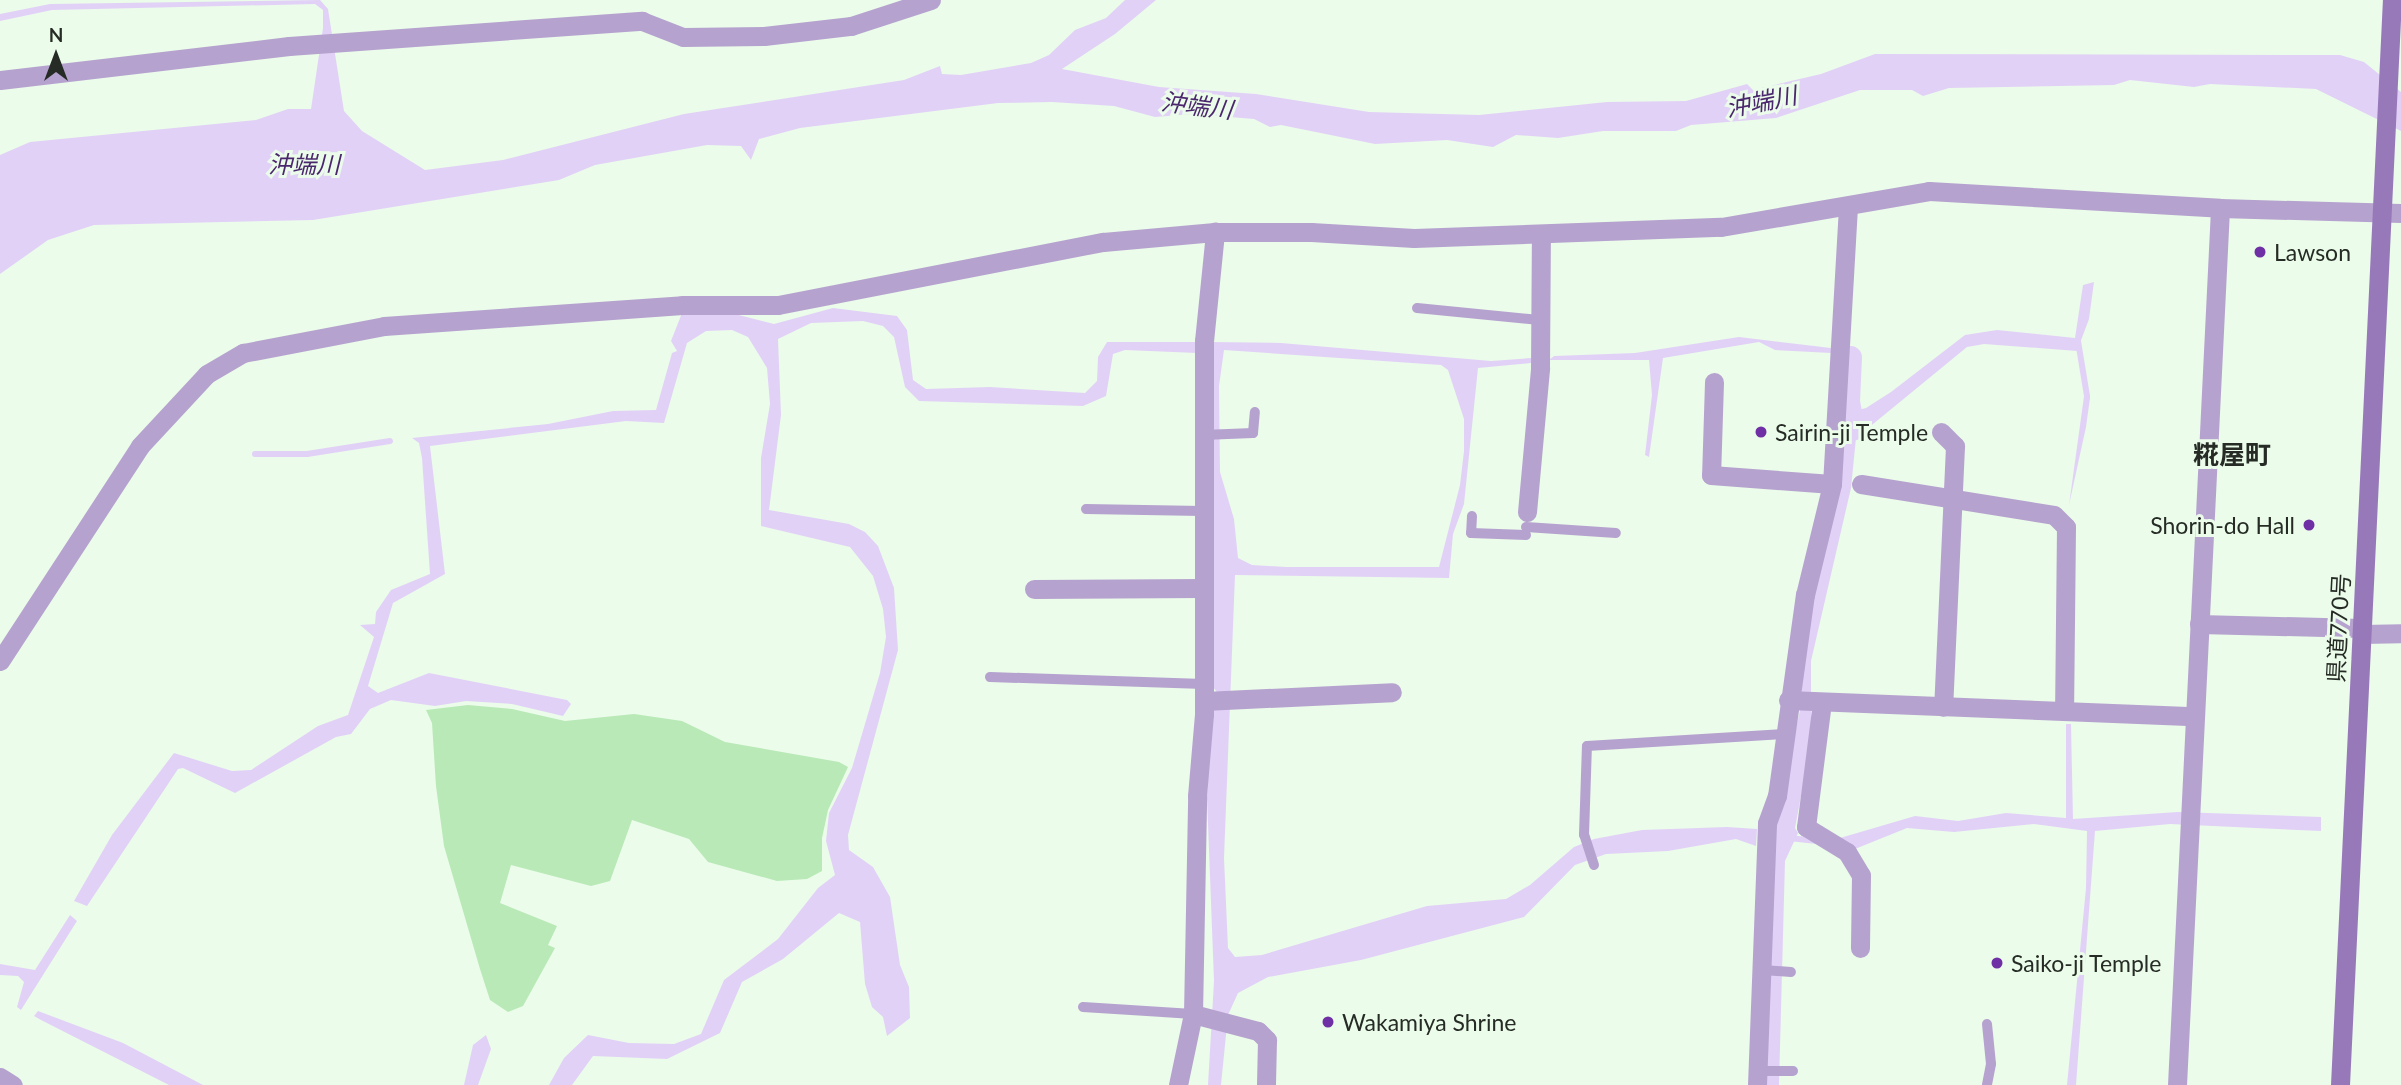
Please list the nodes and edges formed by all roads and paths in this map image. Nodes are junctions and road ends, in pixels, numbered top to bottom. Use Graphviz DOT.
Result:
graph roads {
  1 [pos="931,0"];
  2 [pos="2391,8"];
  3 [pos="0,80"];
  4 [pos="1848,206"];
  5 [pos="2220,208"];
  6 [pos="2392,214"];
  7 [pos="1215,232"];
  8 [pos="1541,236"];
  9 [pos="1417,308"];
  10 [pos="1539,320"];
  11 [pos="1714,382"];
  12 [pos="1255,412"];
  13 [pos="1941,432"];
  14 [pos="1205,435"];
  15 [pos="1832,484"];
  16 [pos="1861,484"];
  17 [pos="1952,496"];
  18 [pos="1086,509"];
  19 [pos="1202,511"];
  20 [pos="1472,516"];
  21 [pos="1526,530"];
  22 [pos="1616,533"];
  23 [pos="1203,588"];
  24 [pos="1034,589"];
  25 [pos="2199,624"];
  26 [pos="2362,631"];
  27 [pos="2401,633"];
  28 [pos="0,662"];
  29 [pos="990,677"];
  30 [pos="1392,692"];
  31 [pos="1207,695"];
  32 [pos="1791,700"];
  33 [pos="1822,702"];
  34 [pos="1943,707"];
  35 [pos="2064,711"];
  36 [pos="2194,716"];
  37 [pos="1784,734"];
  38 [pos="1594,865"];
  39 [pos="1860,948"];
  40 [pos="1766,970"];
  41 [pos="1791,972"];
  42 [pos="1083,1007"];
  43 [pos="1200,1015"];
  44 [pos="1987,1024"];
  45 [pos="1793,1071"];
  46 [pos="1760,1076"];
  47 [pos="0,1077"];
  48 [pos="13,1085"];
  49 [pos="1178,1085"];
  50 [pos="1266,1085"];
  51 [pos="1987,1085"];
  52 [pos="2177,1085"];
  53 [pos="2340,1085"];
  1 -- 3 [label="street"];
  2 -- 6 [label="main road, 県道770号"];
  4 -- 5 [label="street"];
  4 -- 8 [label="street"];
  4 -- 15 [label="street"];
  5 -- 6 [label="street"];
  5 -- 25 [label="street"];
  6 -- 26 [label="main road, 県道770号"];
  7 -- 8 [label="street"];
  7 -- 14 [label="street"];
  7 -- 28 [label="street"];
  8 -- 10 [label="street"];
  9 -- 10 [label="lane"];
  10 -- 21 [label="street"];
  11 -- 15 [label="street"];
  12 -- 14 [label="lane"];
  13 -- 17 [label="street"];
  14 -- 19 [label="street"];
  15 -- 32 [label="street"];
  16 -- 17 [label="street"];
  17 -- 34 [label="street"];
  17 -- 35 [label="street"];
  18 -- 19 [label="lane"];
  19 -- 23 [label="street"];
  20 -- 21 [label="lane"];
  21 -- 22 [label="lane"];
  23 -- 24 [label="street"];
  23 -- 31 [label="street"];
  25 -- 26 [label="street"];
  25 -- 36 [label="street"];
  26 -- 27 [label="street"];
  26 -- 53 [label="main road, 県道770号"];
  29 -- 31 [label="lane"];
  30 -- 31 [label="street"];
  31 -- 43 [label="street"];
  32 -- 33 [label="street"];
  32 -- 37 [label="street"];
  33 -- 34 [label="street"];
  33 -- 39 [label="street"];
  34 -- 35 [label="street"];
  35 -- 36 [label="street"];
  36 -- 52 [label="street"];
  37 -- 38 [label="lane"];
  37 -- 40 [label="street"];
  40 -- 41 [label="lane"];
  40 -- 46 [label="street"];
  42 -- 43 [label="lane"];
  43 -- 49 [label="street"];
  43 -- 50 [label="street"];
  44 -- 51 [label="lane"];
  45 -- 46 [label="lane"];
  47 -- 48 [label="street"];
}
